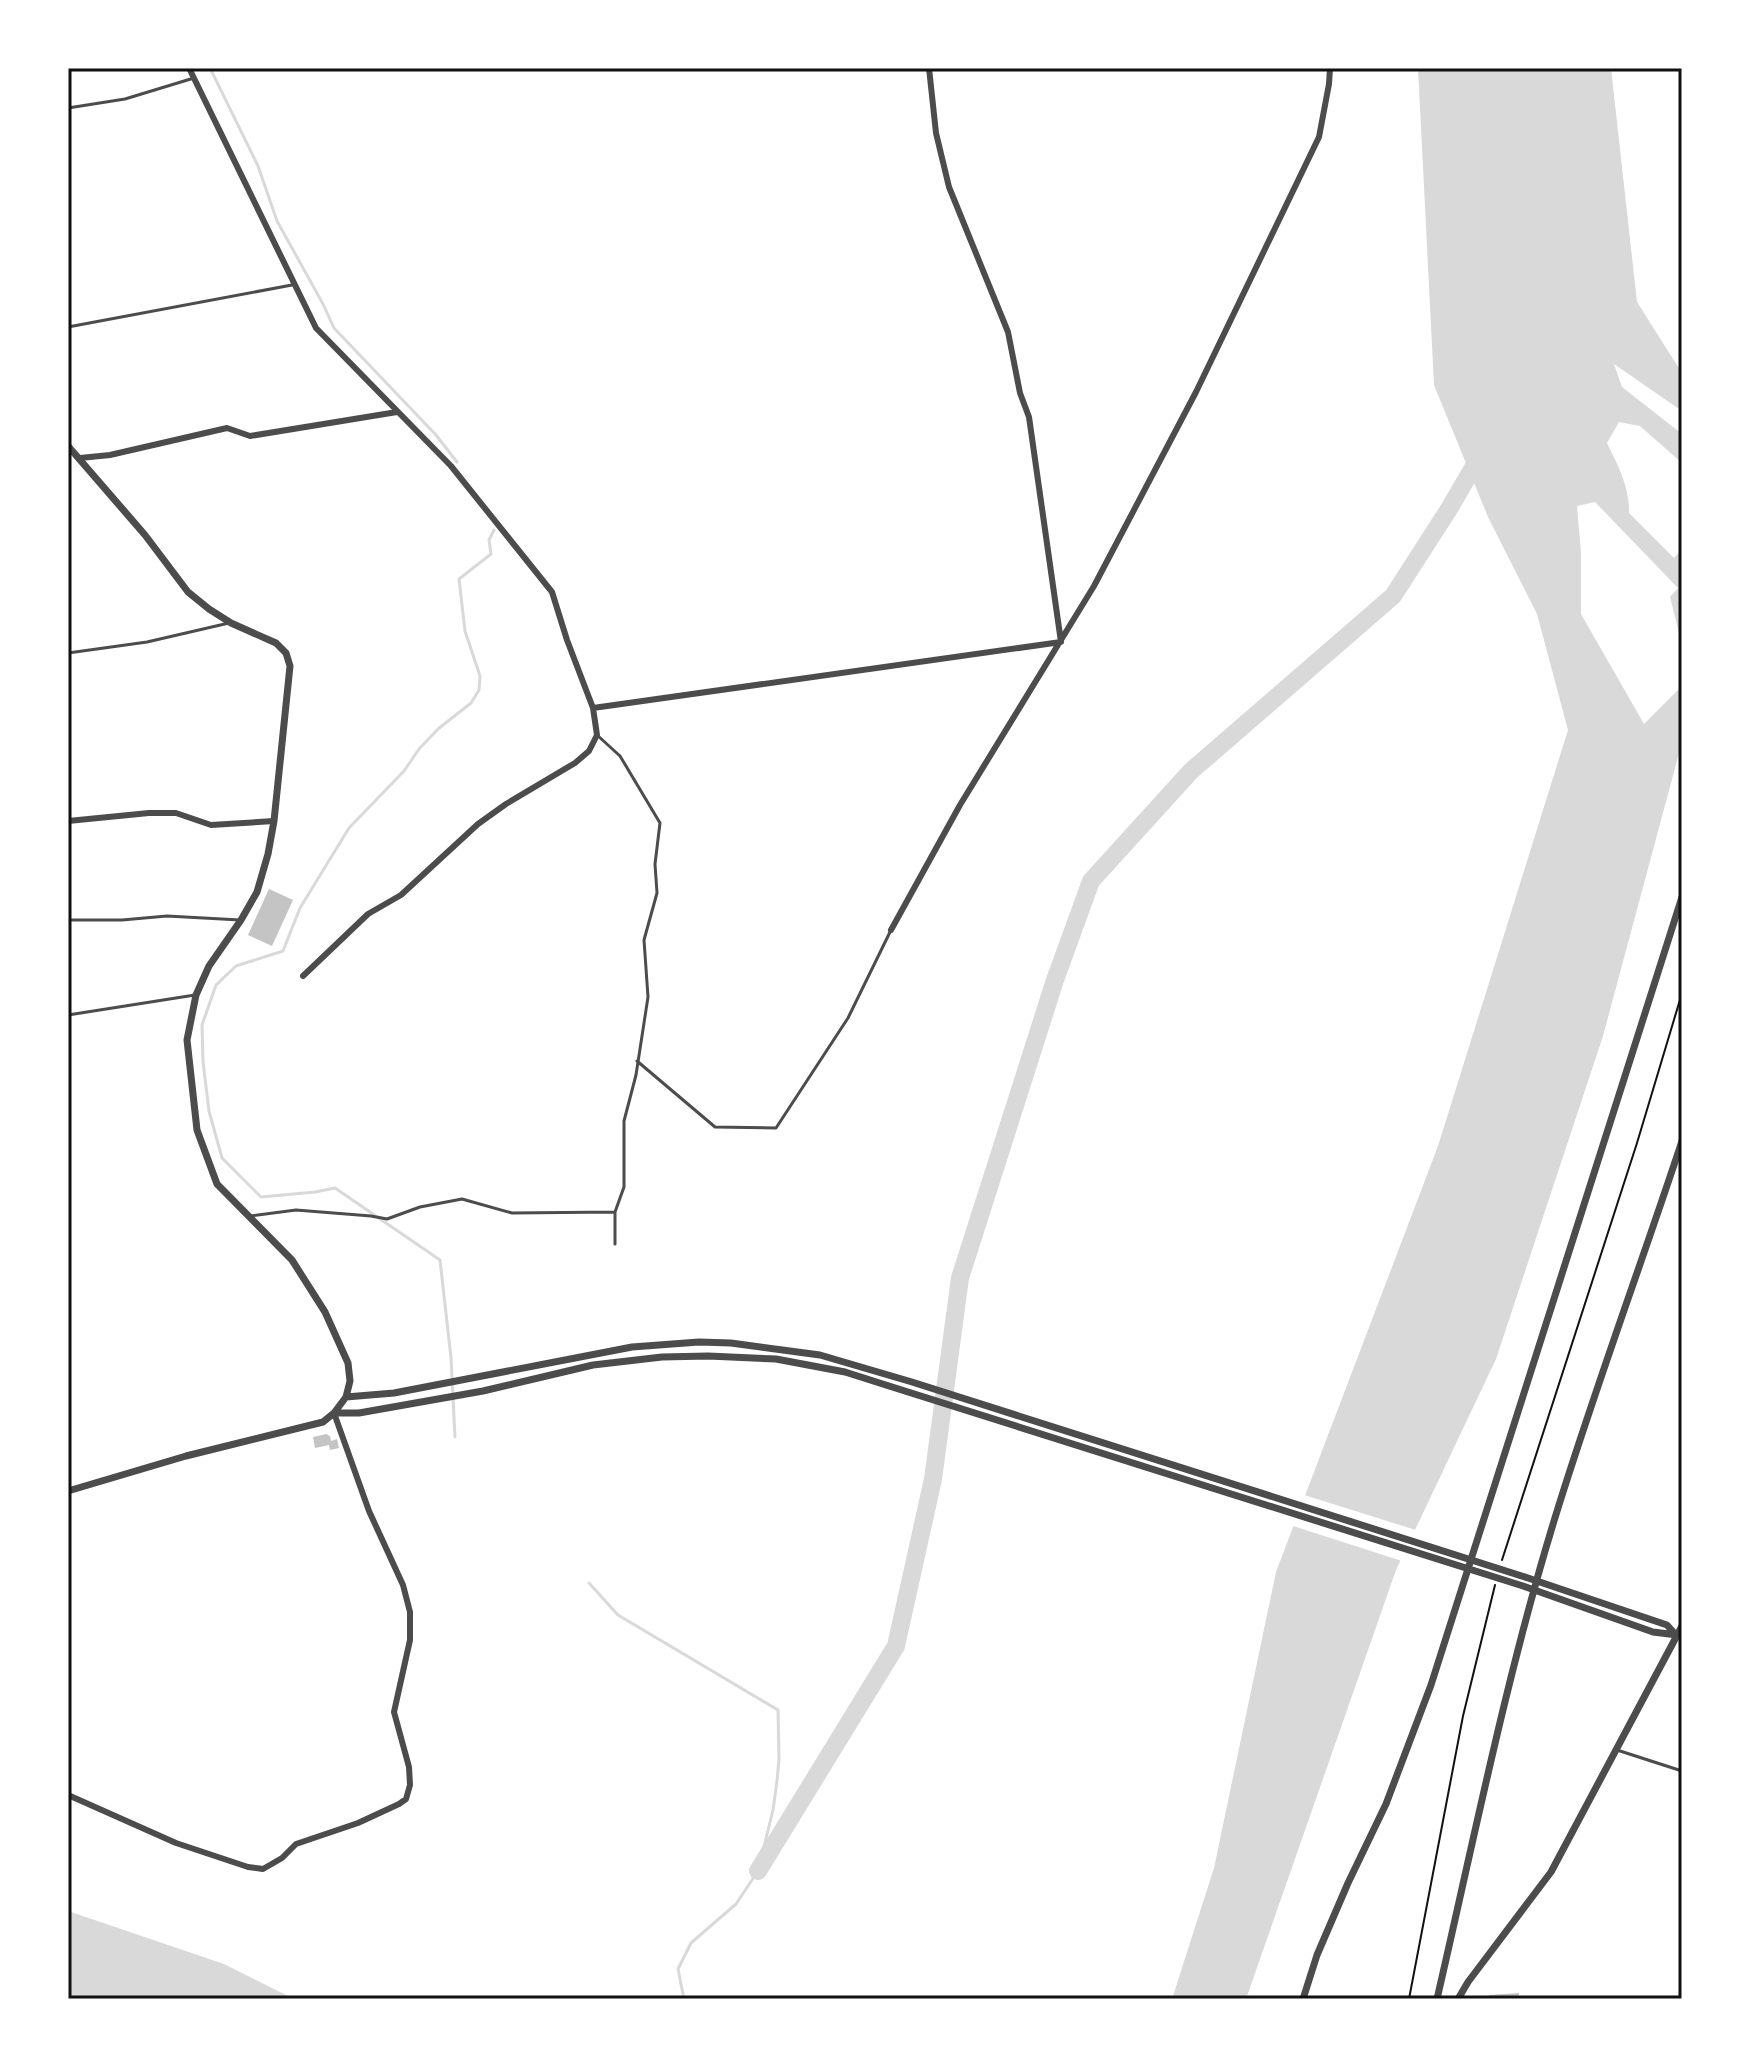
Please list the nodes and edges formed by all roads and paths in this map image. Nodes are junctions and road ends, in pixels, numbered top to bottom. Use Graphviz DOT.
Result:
graph roads {
  1 [pos="189,68"];
  2 [pos="929,68"];
  3 [pos="1330,68"];
  4 [pos="194,78"];
  5 [pos="68,108"];
  6 [pos="295,284"];
  7 [pos="68,327"];
  8 [pos="397,412"];
  9 [pos="68,446"];
  10 [pos="80,458"];
  11 [pos="231,623"];
  12 [pos="1061,642"];
  13 [pos="68,653"];
  14 [pos="593,708"];
  15 [pos="597,735"];
  16 [pos="68,821"];
  17 [pos="274,821"];
  18 [pos="1682,897"];
  19 [pos="72,920"];
  20 [pos="241,920"];
  21 [pos="891,930"];
  22 [pos="303,976"];
  23 [pos="1682,993"];
  24 [pos="196,995"];
  25 [pos="68,1015"];
  26 [pos="637,1061"];
  27 [pos="1682,1141"];
  28 [pos="615,1212"];
  29 [pos="250,1216"];
  30 [pos="615,1244"];
  31 [pos="346,1397"];
  32 [pos="334,1413"];
  33 [pos="1542,1439"];
  34 [pos="68,1491"];
  35 [pos="1537,1581"];
  36 [pos="1535,1590"];
  37 [pos="1682,1626"];
  38 [pos="1677,1635"];
  39 [pos="1463,1716"];
  40 [pos="1616,1749"];
  41 [pos="1682,1771"];
  42 [pos="68,1795"];
  43 [pos="1303,1999"];
  44 [pos="1409,1999"];
  45 [pos="1437,1999"];
  46 [pos="1458,1999"];
  1 -- 4 [label="street"];
  2 -- 12 [label="street"];
  3 -- 12 [label="street"];
  4 -- 5 [label="lane"];
  4 -- 6 [label="street"];
  6 -- 7 [label="lane"];
  6 -- 8 [label="street"];
  8 -- 10 [label="street"];
  8 -- 14 [label="street"];
  9 -- 10 [label="street"];
  10 -- 11 [label="street"];
  11 -- 13 [label="lane"];
  11 -- 17 [label="street"];
  12 -- 14 [label="street"];
  12 -- 21 [label="street"];
  14 -- 15 [label="street"];
  15 -- 22 [label="street"];
  15 -- 26 [label="lane"];
  16 -- 17 [label="street"];
  17 -- 20 [label="street"];
  18 -- 43 [label="street"];
  19 -- 20 [label="lane"];
  20 -- 24 [label="street"];
  21 -- 26 [label="lane"];
  23 -- 33 [label="path"];
  24 -- 25 [label="lane"];
  24 -- 29 [label="street"];
  26 -- 28 [label="lane"];
  27 -- 35 [label="street"];
  28 -- 29 [label="lane"];
  28 -- 30 [label="lane"];
  29 -- 31 [label="street"];
  31 -- 32 [label="street"];
  31 -- 35 [label="street"];
  32 -- 34 [label="street"];
  32 -- 36 [label="street"];
  32 -- 42 [label="street"];
  35 -- 36 [label="street"];
  35 -- 38 [label="street"];
  36 -- 38 [label="street"];
  36 -- 45 [label="street"];
  37 -- 38 [label="street"];
  38 -- 40 [label="street"];
  39 -- 44 [label="path"];
  40 -- 41 [label="lane"];
  40 -- 46 [label="street"];
}
